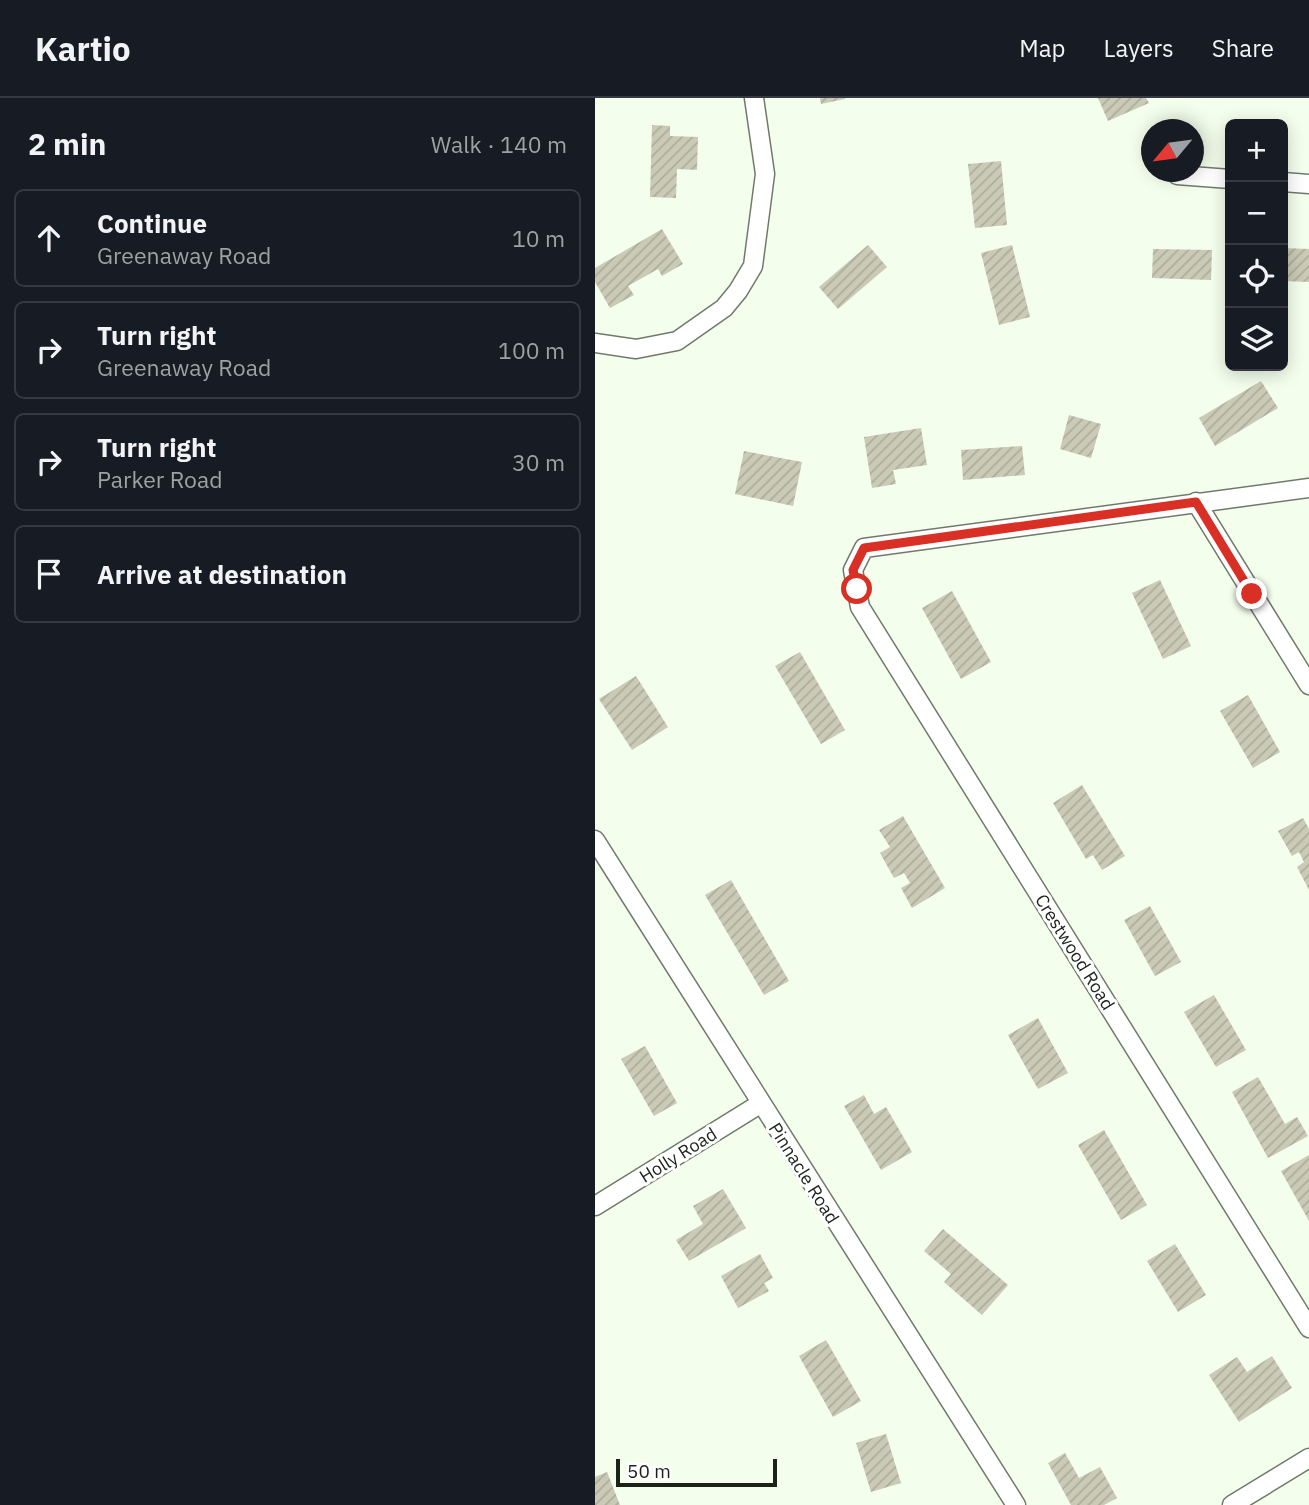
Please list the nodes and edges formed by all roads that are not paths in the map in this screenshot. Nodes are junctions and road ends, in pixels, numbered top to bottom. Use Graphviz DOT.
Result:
graph roads {
  1 [pos="754,98"];
  2 [pos="1204,177"];
  3 [pos="1225,179"];
  4 [pos="1288,183"];
  5 [pos="1309,184"];
  6 [pos="595,343"];
  7 [pos="1309,488"];
  8 [pos="1196,502"];
  9 [pos="1309,685"];
  10 [pos="595,839"];
  11 [pos="760,1104"];
  12 [pos="595,1206"];
  13 [pos="1309,1328"];
  14 [pos="1309,1458"];
  15 [pos="1016,1505"];
  16 [pos="1232,1505"];
  1 -- 6 [label="street"];
  2 -- 3 [label="street"];
  4 -- 5 [label="street"];
  7 -- 8 [label="street"];
  8 -- 9 [label="street"];
  8 -- 13 [label="street, Crestwood Road"];
  10 -- 11 [label="street, Pinnacle Road"];
  11 -- 12 [label="street, Holly Road"];
  11 -- 15 [label="street, Pinnacle Road"];
  14 -- 16 [label="street"];
}
